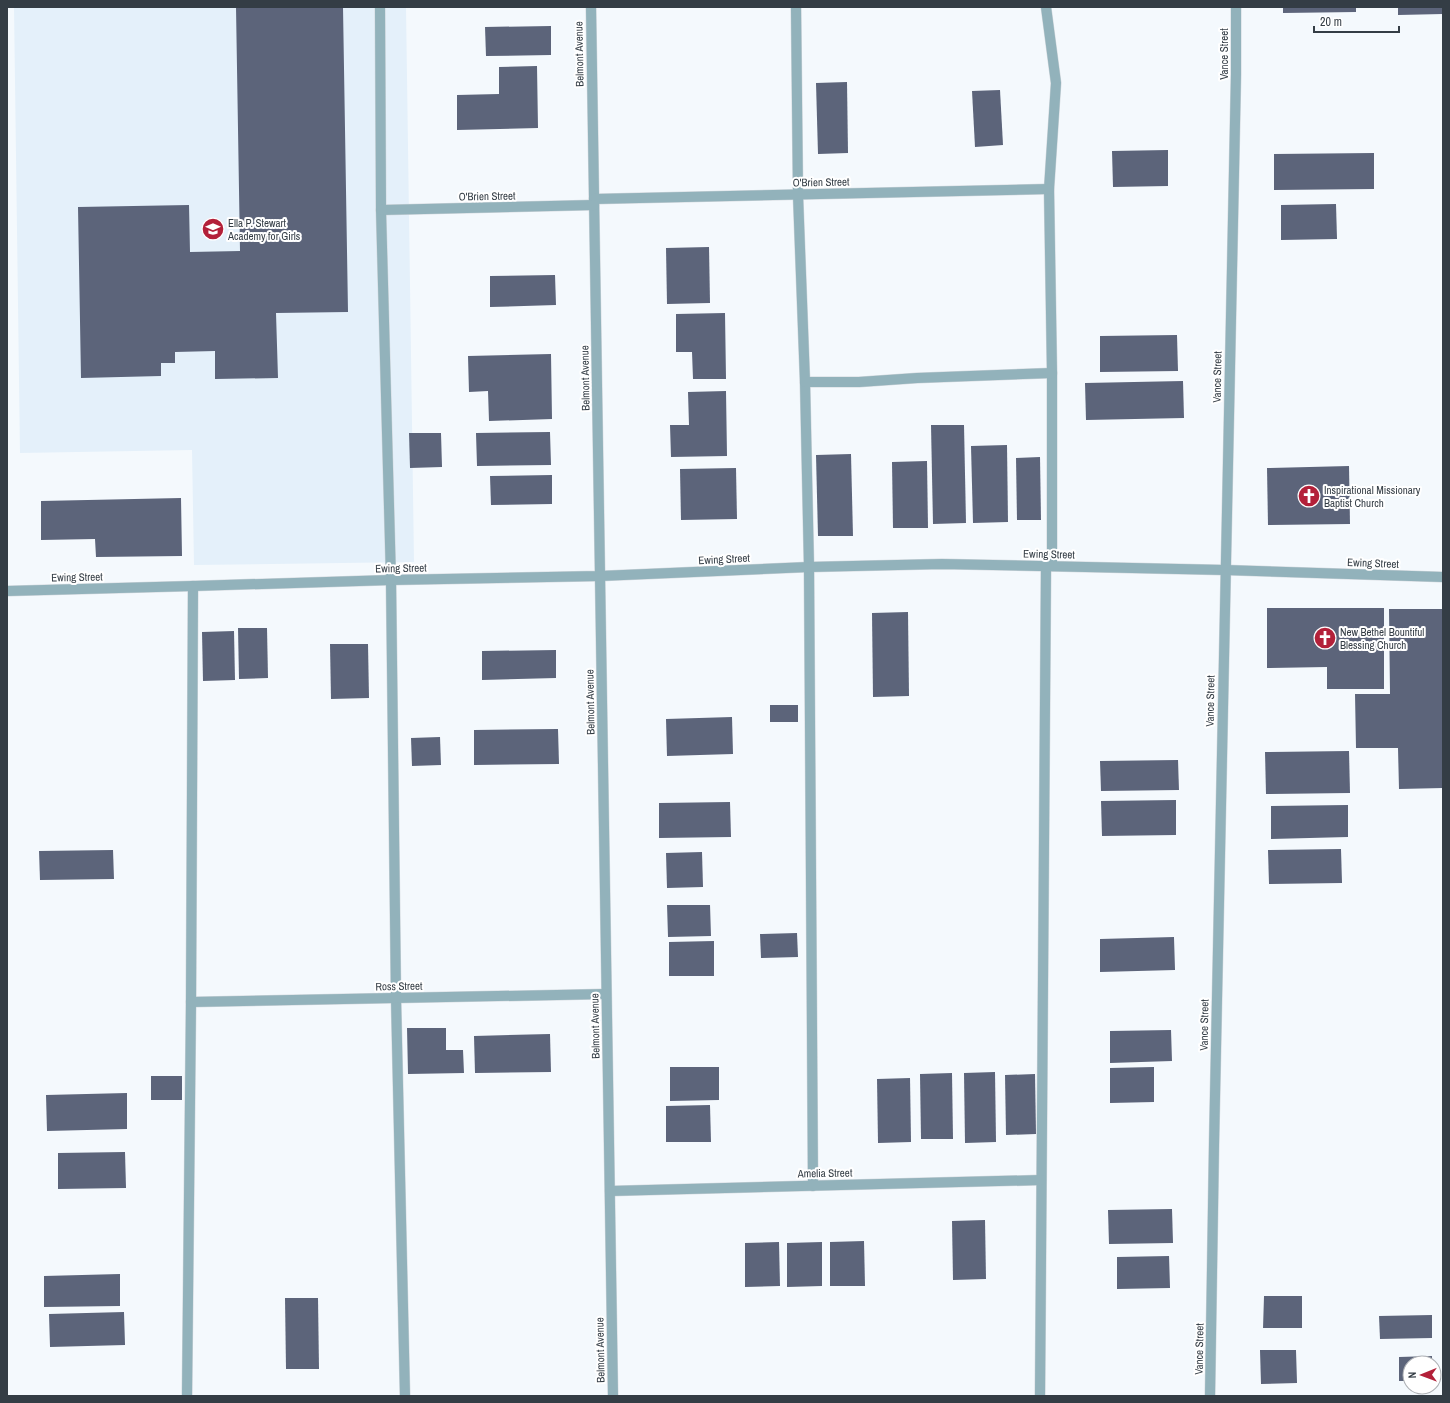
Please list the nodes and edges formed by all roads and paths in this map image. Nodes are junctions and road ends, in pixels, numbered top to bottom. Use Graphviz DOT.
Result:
graph roads {
  1 [pos="380,7"];
  2 [pos="591,7"];
  3 [pos="796,7"];
  4 [pos="1046,7"];
  5 [pos="1236,7"];
  6 [pos="1049,189"];
  7 [pos="798,195"];
  8 [pos="594,202"];
  9 [pos="381,210"];
  10 [pos="1052,373"];
  11 [pos="805,382"];
  12 [pos="1049,566"];
  13 [pos="809,567"];
  14 [pos="1225,570"];
  15 [pos="600,576"];
  16 [pos="1443,577"];
  17 [pos="391,580"];
  18 [pos="192,586"];
  19 [pos="7,591"];
  20 [pos="606,994"];
  21 [pos="396,998"];
  22 [pos="191,1002"];
  23 [pos="1041,1180"];
  24 [pos="813,1186"];
  25 [pos="610,1190"];
  26 [pos="187,1396"];
  27 [pos="405,1396"];
  28 [pos="613,1396"];
  29 [pos="1040,1396"];
  30 [pos="1210,1396"];
  1 -- 9 [label="street"];
  2 -- 8 [label="street, Belmont Avenue"];
  3 -- 7 [label="street"];
  4 -- 6 [label="street"];
  5 -- 14 [label="street, Vance Street"];
  6 -- 7 [label="street, O'Brien Street"];
  6 -- 10 [label="street"];
  7 -- 8 [label="street, O'Brien Street"];
  7 -- 11 [label="street"];
  8 -- 9 [label="street, O'Brien Street"];
  8 -- 15 [label="street, Belmont Avenue"];
  9 -- 17 [label="street"];
  10 -- 11 [label="street"];
  10 -- 12 [label="street"];
  11 -- 13 [label="street"];
  12 -- 13 [label="street, Ewing Street"];
  12 -- 14 [label="street, Ewing Street"];
  12 -- 23 [label="street"];
  13 -- 15 [label="street, Ewing Street"];
  13 -- 24 [label="street"];
  14 -- 16 [label="street, Ewing Street"];
  14 -- 30 [label="street, Vance Street"];
  15 -- 17 [label="street, Ewing Street"];
  15 -- 20 [label="street, Belmont Avenue"];
  17 -- 18 [label="street, Ewing Street"];
  17 -- 21 [label="street"];
  18 -- 19 [label="street, Ewing Street"];
  18 -- 22 [label="street"];
  20 -- 21 [label="street, Ross Street"];
  20 -- 25 [label="street, Belmont Avenue"];
  21 -- 22 [label="street, Ross Street"];
  21 -- 27 [label="street"];
  22 -- 26 [label="street"];
  23 -- 24 [label="street, Amelia Street"];
  23 -- 29 [label="street"];
  24 -- 25 [label="street, Amelia Street"];
  25 -- 28 [label="street, Belmont Avenue"];
}
